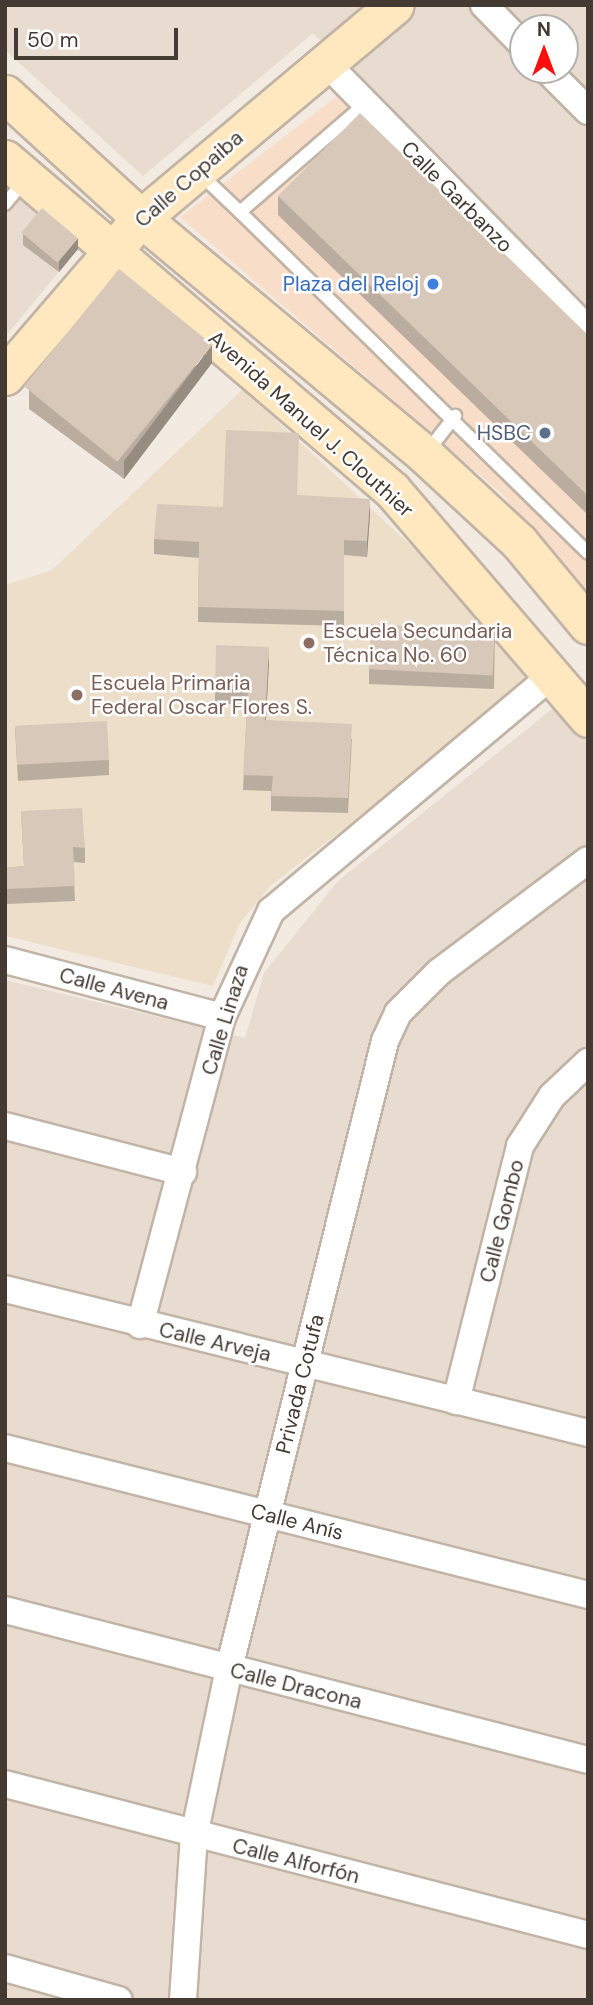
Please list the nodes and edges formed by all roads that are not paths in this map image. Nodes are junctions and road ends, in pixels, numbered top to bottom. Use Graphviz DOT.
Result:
graph roads {
  1 [pos="395,5"];
  2 [pos="484,5"];
  3 [pos="509,31"];
  4 [pos="326,63"];
  5 [pos="561,84"];
  6 [pos="5,94"];
  7 [pos="365,104"];
  8 [pos="588,111"];
  9 [pos="197,171"];
  10 [pos="12,180"];
  11 [pos="240,212"];
  12 [pos="141,218"];
  13 [pos="113,251"];
  14 [pos="588,330"];
  15 [pos="5,376"];
  16 [pos="455,416"];
  17 [pos="425,455"];
  18 [pos="392,490"];
  19 [pos="588,553"];
  20 [pos="588,625"];
  21 [pos="551,676"];
  22 [pos="588,718"];
  23 [pos="588,860"];
  24 [pos="5,960"];
  25 [pos="222,1017"];
  26 [pos="588,1062"];
  27 [pos="5,1126"];
  28 [pos="183,1172"];
  29 [pos="5,1290"];
  30 [pos="140,1325"];
  31 [pos="305,1364"];
  32 [pos="456,1401"];
  33 [pos="588,1433"];
  34 [pos="5,1448"];
  35 [pos="267,1514"];
  36 [pos="588,1595"];
  37 [pos="5,1610"];
  38 [pos="229,1669"];
  39 [pos="588,1760"];
  40 [pos="5,1784"];
  41 [pos="194,1836"];
  42 [pos="588,1935"];
  43 [pos="5,1968"];
  44 [pos="119,2000"];
  45 [pos="183,2000"];
  1 -- 4 [label="main road, Calle Copaiba"];
  2 -- 3 [label="street"];
  4 -- 7 [label="street, Calle Garbanzo"];
  4 -- 9 [label="main road, Calle Copaiba"];
  5 -- 8 [label="street"];
  6 -- 12 [label="main road"];
  7 -- 11 [label="lane"];
  7 -- 14 [label="street, Calle Garbanzo"];
  9 -- 11 [label="lane"];
  9 -- 12 [label="main road, Calle Copaiba"];
  10 -- 13 [label="main road, Avenida Manuel J. Clouthier"];
  11 -- 16 [label="lane"];
  12 -- 13 [label="main road, Calle Copaiba"];
  12 -- 17 [label="main road"];
  13 -- 15 [label="main road, Calle Copaiba"];
  13 -- 18 [label="main road, Avenida Manuel J. Clouthier"];
  16 -- 17 [label="lane"];
  16 -- 19 [label="lane"];
  17 -- 18 [label="main road"];
  17 -- 20 [label="main road"];
  18 -- 21 [label="main road, Avenida Manuel J. Clouthier"];
  21 -- 22 [label="main road, Avenida Manuel J. Clouthier"];
  21 -- 25 [label="street, Calle Linaza"];
  23 -- 31 [label="street, Privada Cotufa"];
  24 -- 25 [label="street, Calle Avena"];
  25 -- 28 [label="street, Calle Linaza"];
  26 -- 32 [label="street, Calle Gombo"];
  27 -- 28 [label="street"];
  28 -- 30 [label="street, Calle Linaza"];
  29 -- 30 [label="street, Calle Arveja"];
  30 -- 31 [label="street, Calle Arveja"];
  31 -- 32 [label="street, Calle Arveja"];
  31 -- 35 [label="street, Privada Cotufa"];
  32 -- 33 [label="street, Calle Arveja"];
  34 -- 35 [label="street, Calle Anís"];
  35 -- 36 [label="street, Calle Anís"];
  35 -- 38 [label="street, Privada Cotufa"];
  37 -- 38 [label="street, Calle Dracona"];
  38 -- 39 [label="street, Calle Dracona"];
  38 -- 41 [label="street, Privada Cotufa"];
  40 -- 41 [label="street, Calle Alforfón"];
  41 -- 42 [label="street, Calle Alforfón"];
  41 -- 45 [label="street, Privada Cotufa"];
  43 -- 44 [label="street"];
}
